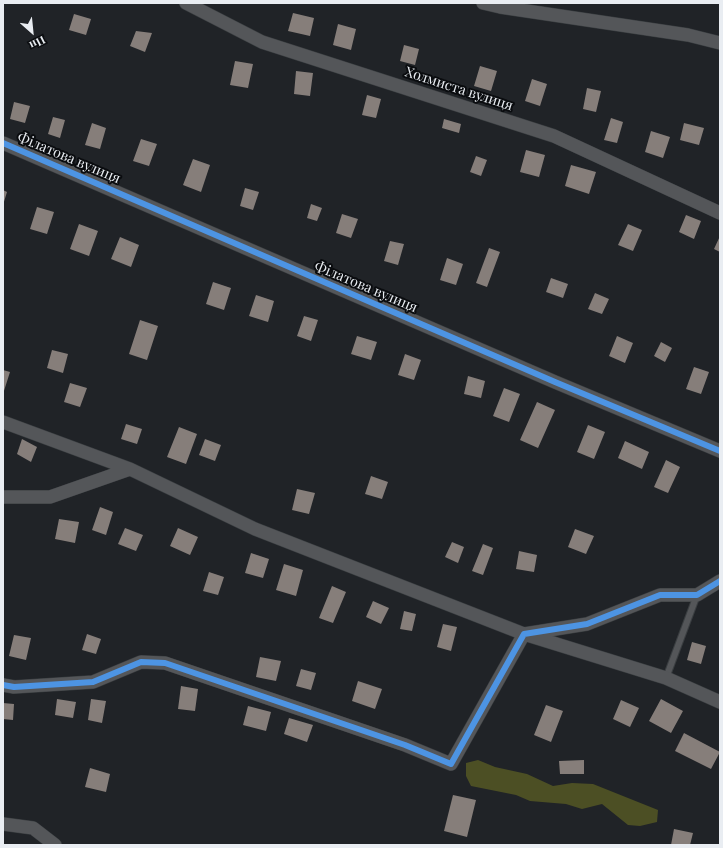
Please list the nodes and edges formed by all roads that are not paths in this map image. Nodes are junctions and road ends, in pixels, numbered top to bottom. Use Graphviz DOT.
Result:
graph roads {
  1 [pos="186,3"];
  2 [pos="483,3"];
  3 [pos="720,43"];
  4 [pos="3,143"];
  5 [pos="720,213"];
  6 [pos="3,422"];
  7 [pos="720,451"];
  8 [pos="130,469"];
  9 [pos="3,497"];
  10 [pos="720,581"];
  11 [pos="697,595"];
  12 [pos="524,634"];
  13 [pos="666,678"];
  14 [pos="3,685"];
  15 [pos="720,702"];
  16 [pos="3,824"];
  17 [pos="55,845"];
  1 -- 5 [label="street, Холмиста вулиця"];
  2 -- 3 [label="street"];
  4 -- 7 [label="street, Філатова вулиця"];
  6 -- 8 [label="street"];
  8 -- 9 [label="street"];
  8 -- 12 [label="street"];
  10 -- 11 [label="street"];
  11 -- 12 [label="street"];
  11 -- 13 [label="lane"];
  12 -- 13 [label="street"];
  12 -- 14 [label="street"];
  13 -- 15 [label="street"];
  16 -- 17 [label="street"];
}
